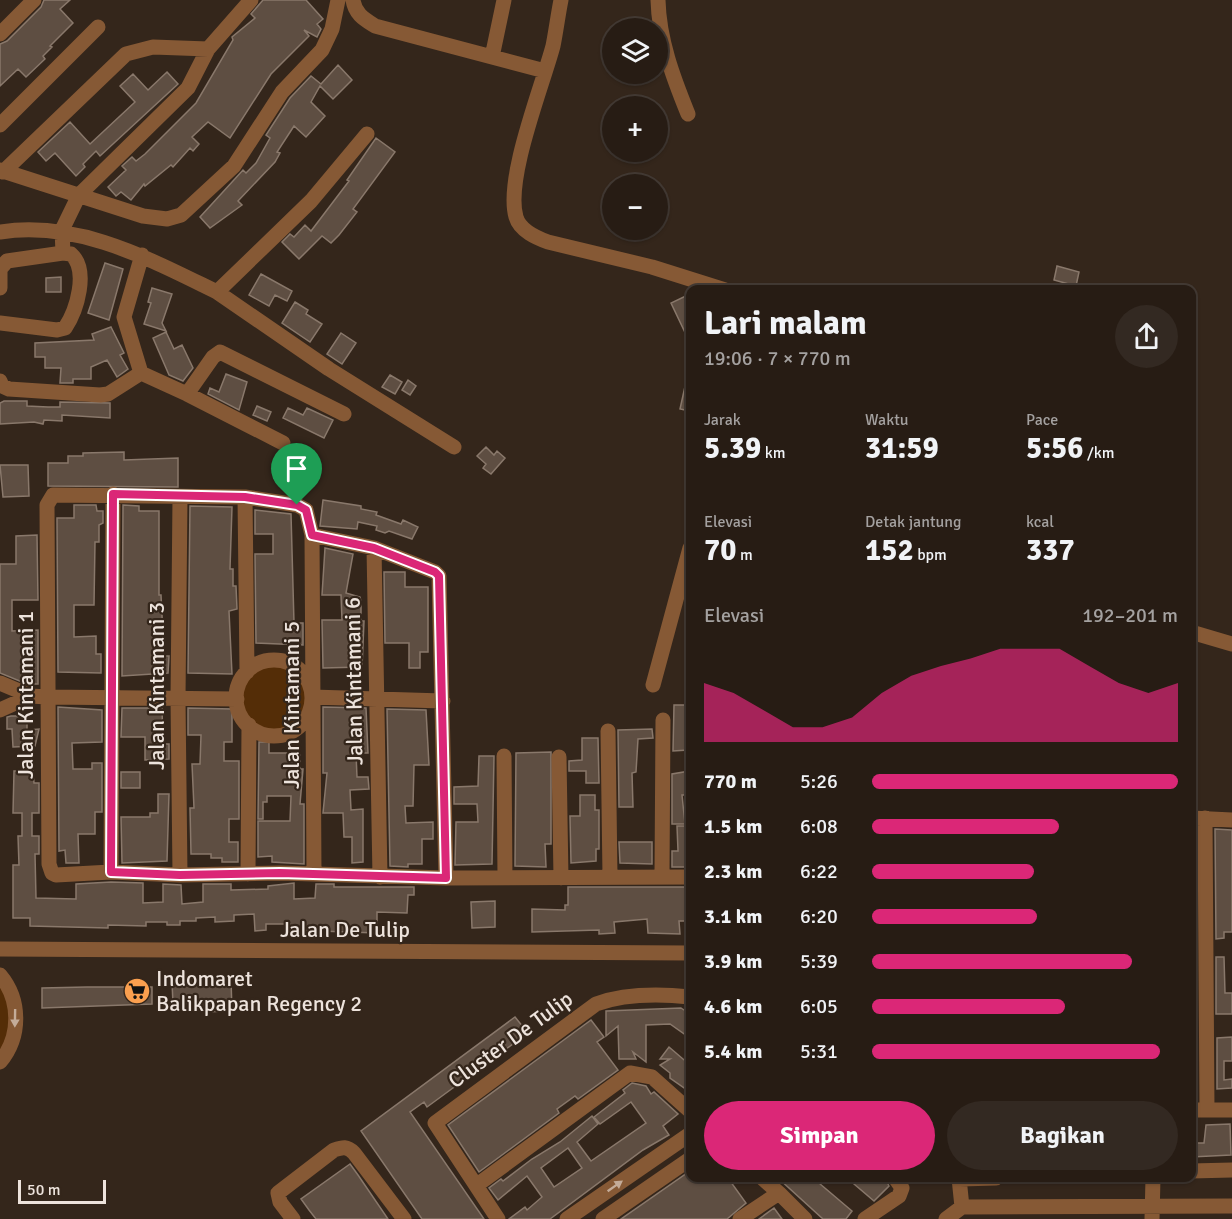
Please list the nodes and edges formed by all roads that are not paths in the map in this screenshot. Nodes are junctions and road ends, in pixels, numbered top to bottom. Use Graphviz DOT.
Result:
graph roads {
  1 [pos="34,0"];
  2 [pos="250,0"];
  3 [pos="338,0"];
  4 [pos="353,0"];
  5 [pos="504,0"];
  6 [pos="561,0"];
  7 [pos="658,0"];
  8 [pos="98,27"];
  9 [pos="0,34"];
  10 [pos="208,49"];
  11 [pos="492,57"];
  12 [pos="545,71"];
  13 [pos="688,114"];
  14 [pos="0,125"];
  15 [pos="367,134"];
  16 [pos="1,171"];
  17 [pos="79,195"];
  18 [pos="63,230"];
  19 [pos="0,232"];
  20 [pos="63,253"];
  21 [pos="142,255"];
  22 [pos="709,285"];
  23 [pos="0,288"];
  24 [pos="217,292"];
  25 [pos="0,323"];
  26 [pos="141,373"];
  27 [pos="0,381"];
  28 [pos="187,394"];
  29 [pos="344,414"];
  30 [pos="283,443"];
  31 [pos="454,447"];
  32 [pos="113,494"];
  33 [pos="180,497"];
  34 [pos="245,497"];
  35 [pos="312,535"];
  36 [pos="374,548"];
  37 [pos="686,563"];
  38 [pos="1196,634"];
  39 [pos="1232,644"];
  40 [pos="247,672"];
  41 [pos="0,683"];
  42 [pos="653,685"];
  43 [pos="31,696"];
  44 [pos="47,697"];
  45 [pos="313,697"];
  46 [pos="375,698"];
  47 [pos="113,699"];
  48 [pos="177,699"];
  49 [pos="237,699"];
  50 [pos="443,701"];
  51 [pos="0,710"];
  52 [pos="663,720"];
  53 [pos="249,725"];
  54 [pos="608,731"];
  55 [pos="504,756"];
  56 [pos="559,756"];
  57 [pos="1198,818"];
  58 [pos="1232,820"];
  59 [pos="111,872"];
  60 [pos="248,874"];
  61 [pos="314,874"];
  62 [pos="180,875"];
  63 [pos="662,875"];
  64 [pos="610,876"];
  65 [pos="380,877"];
  66 [pos="686,877"];
  67 [pos="446,878"];
  68 [pos="505,878"];
  69 [pos="561,878"];
  70 [pos="0,949"];
  71 [pos="686,953"];
  72 [pos="0,975"];
  73 [pos="686,996"];
  74 [pos="0,1062"];
  75 [pos="686,1107"];
  76 [pos="1196,1110"];
  77 [pos="1207,1110"];
  78 [pos="1232,1110"];
  79 [pos="686,1137"];
  80 [pos="686,1162"];
  81 [pos="1232,1170"];
  82 [pos="1196,1171"];
  83 [pos="767,1182"];
  84 [pos="899,1182"];
  85 [pos="960,1182"];
  86 [pos="1153,1182"];
  87 [pos="477,1185"];
  88 [pos="779,1193"];
  89 [pos="1232,1206"];
  90 [pos="962,1207"];
  91 [pos="1153,1213"];
  92 [pos="293,1219"];
  93 [pos="404,1219"];
  94 [pos="498,1219"];
  95 [pos="567,1219"];
  96 [pos="603,1219"];
  97 [pos="740,1219"];
  98 [pos="805,1219"];
  99 [pos="865,1219"];
  100 [pos="946,1219"];
  1 -- 9 [label="street"];
  2 -- 10 [label="street"];
  3 -- 17 [label="street"];
  4 -- 11 [label="street"];
  5 -- 11 [label="street"];
  6 -- 12 [label="street"];
  7 -- 13 [label="street"];
  8 -- 14 [label="street"];
  10 -- 16 [label="street"];
  10 -- 17 [label="street"];
  11 -- 12 [label="street"];
  12 -- 22 [label="street"];
  15 -- 24 [label="street"];
  16 -- 17 [label="street"];
  17 -- 18 [label="street"];
  18 -- 19 [label="street"];
  18 -- 20 [label="street"];
  18 -- 21 [label="street"];
  20 -- 23 [label="street"];
  20 -- 25 [label="street"];
  21 -- 24 [label="street"];
  21 -- 26 [label="street"];
  24 -- 31 [label="street"];
  26 -- 27 [label="street"];
  26 -- 28 [label="street"];
  28 -- 29 [label="street"];
  28 -- 30 [label="street"];
  32 -- 33 [label="street"];
  32 -- 44 [label="street, Jalan Kintamani 1"];
  32 -- 47 [label="street"];
  33 -- 34 [label="street"];
  33 -- 48 [label="street, Jalan Kintamani 3"];
  34 -- 35 [label="street, Jalan Kintamani 5"];
  34 -- 40 [label="street"];
  35 -- 36 [label="street"];
  35 -- 45 [label="street, Jalan Kintamani 5"];
  36 -- 46 [label="street, Jalan Kintamani 6"];
  36 -- 50 [label="street"];
  37 -- 42 [label="street"];
  38 -- 39 [label="street"];
  40 -- 45 [label="street"];
  40 -- 49 [label="street"];
  41 -- 43 [label="street"];
  43 -- 44 [label="street"];
  43 -- 51 [label="street"];
  44 -- 47 [label="street"];
  44 -- 59 [label="street, Jalan Kintamani 1"];
  45 -- 46 [label="street"];
  45 -- 53 [label="street"];
  45 -- 61 [label="street, Jalan Kintamani 5"];
  46 -- 50 [label="street"];
  46 -- 65 [label="street, Jalan Kintamani 6"];
  47 -- 48 [label="street"];
  47 -- 59 [label="street"];
  48 -- 49 [label="street"];
  48 -- 62 [label="street, Jalan Kintamani 3"];
  49 -- 53 [label="street"];
  50 -- 67 [label="street"];
  52 -- 63 [label="street"];
  53 -- 60 [label="street"];
  54 -- 64 [label="street"];
  55 -- 68 [label="street"];
  56 -- 69 [label="street"];
  57 -- 58 [label="street"];
  57 -- 77 [label="street"];
  59 -- 62 [label="street"];
  60 -- 61 [label="street"];
  60 -- 62 [label="street"];
  61 -- 65 [label="street"];
  63 -- 64 [label="street"];
  63 -- 66 [label="street"];
  64 -- 69 [label="street"];
  65 -- 67 [label="street"];
  67 -- 68 [label="street"];
  68 -- 69 [label="street"];
  70 -- 71 [label="street, Jalan De Tulip"];
  72 -- 74 [label="street, one-way"];
  73 -- 87 [label="street, Cluster De Tulip"];
  75 -- 87 [label="street"];
  76 -- 77 [label="street"];
  77 -- 78 [label="street"];
  95 -- 79 [label="street, one-way"];
  80 -- 96 [label="street"];
  81 -- 82 [label="street"];
  83 -- 88 [label="street"];
  84 -- 99 [label="street"];
  85 -- 90 [label="street"];
  86 -- 91 [label="street"];
  87 -- 94 [label="street, Cluster De Tulip"];
  88 -- 97 [label="street"];
  88 -- 98 [label="street"];
  89 -- 91 [label="street"];
  90 -- 91 [label="street"];
  90 -- 100 [label="street"];
  92 -- 93 [label="street"];
}
